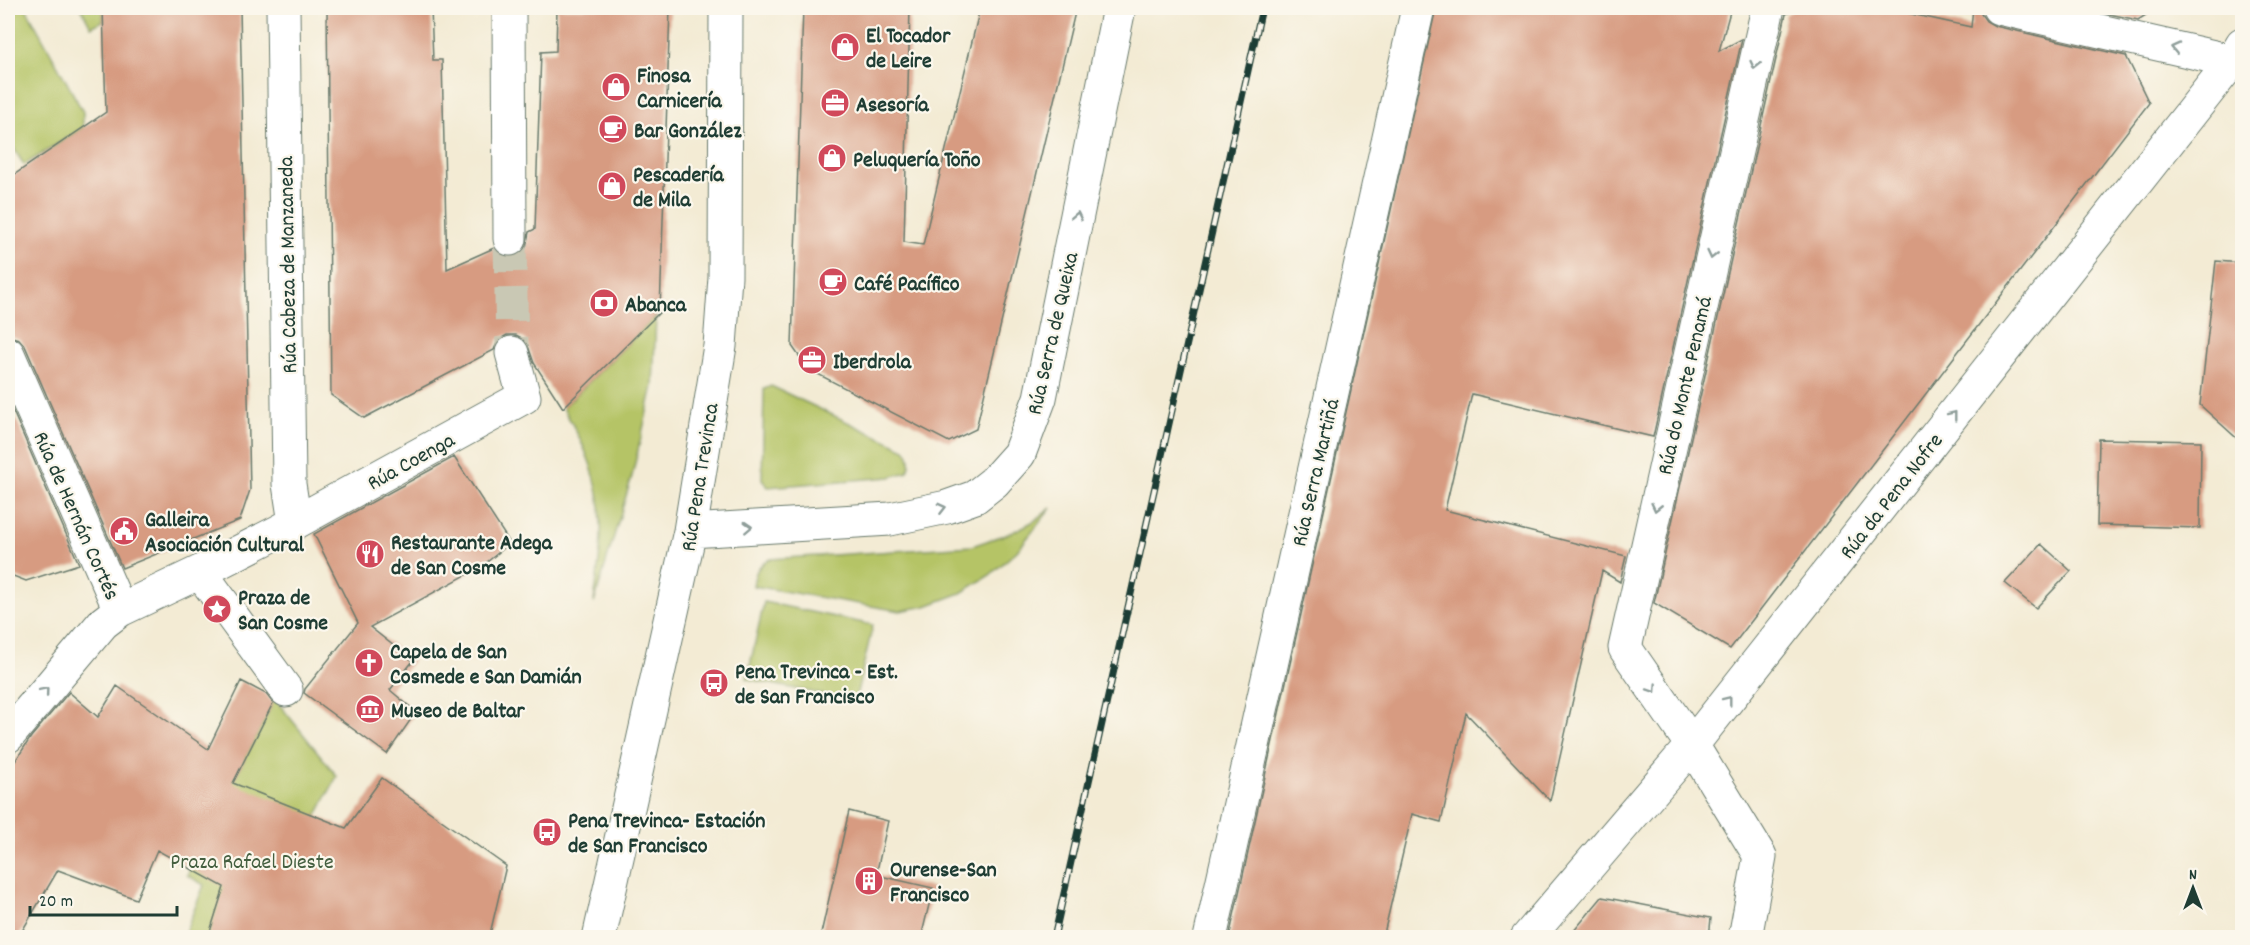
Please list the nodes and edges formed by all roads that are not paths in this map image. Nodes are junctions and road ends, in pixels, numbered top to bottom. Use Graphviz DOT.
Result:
graph roads {
  1 [pos="283,8"];
  2 [pos="509,8"];
  3 [pos="726,8"];
  4 [pos="1119,8"];
  5 [pos="1418,8"];
  6 [pos="1768,8"];
  7 [pos="1999,8"];
  8 [pos="2237,53"];
  9 [pos="510,239"];
  10 [pos="512,353"];
  11 [pos="8,354"];
  12 [pos="295,523"];
  13 [pos="690,531"];
  14 [pos="200,572"];
  15 [pos="120,610"];
  16 [pos="286,690"];
  17 [pos="8,736"];
  18 [pos="1692,745"];
  19 [pos="599,938"];
  20 [pos="1210,938"];
  21 [pos="1527,938"];
  22 [pos="1746,938"];
  1 -- 12 [label="street, Rúa Cabeza de Manzaneda"];
  2 -- 9 [label="street"];
  3 -- 13 [label="street, Rúa Pena Trevinca"];
  13 -- 4 [label="street, Rúa Serra de Queixa, one-way"];
  5 -- 20 [label="street, Rúa Serra Martiñá"];
  6 -- 18 [label="street, Rúa do Monte Penamá, one-way"];
  8 -- 7 [label="street, one-way"];
  18 -- 8 [label="street, Rúa da Pena Nofre, one-way"];
  10 -- 12 [label="street, Rúa Coenga"];
  11 -- 15 [label="street, Rúa de Hernán Cortés"];
  12 -- 14 [label="street"];
  13 -- 19 [label="street, Rúa Pena Trevinca"];
  14 -- 15 [label="street"];
  14 -- 16 [label="street"];
  17 -- 15 [label="street, one-way"];
  18 -- 21 [label="street, Rúa da Pena Nofre"];
  18 -- 22 [label="street, Rúa do Monte Penamá"];
}
